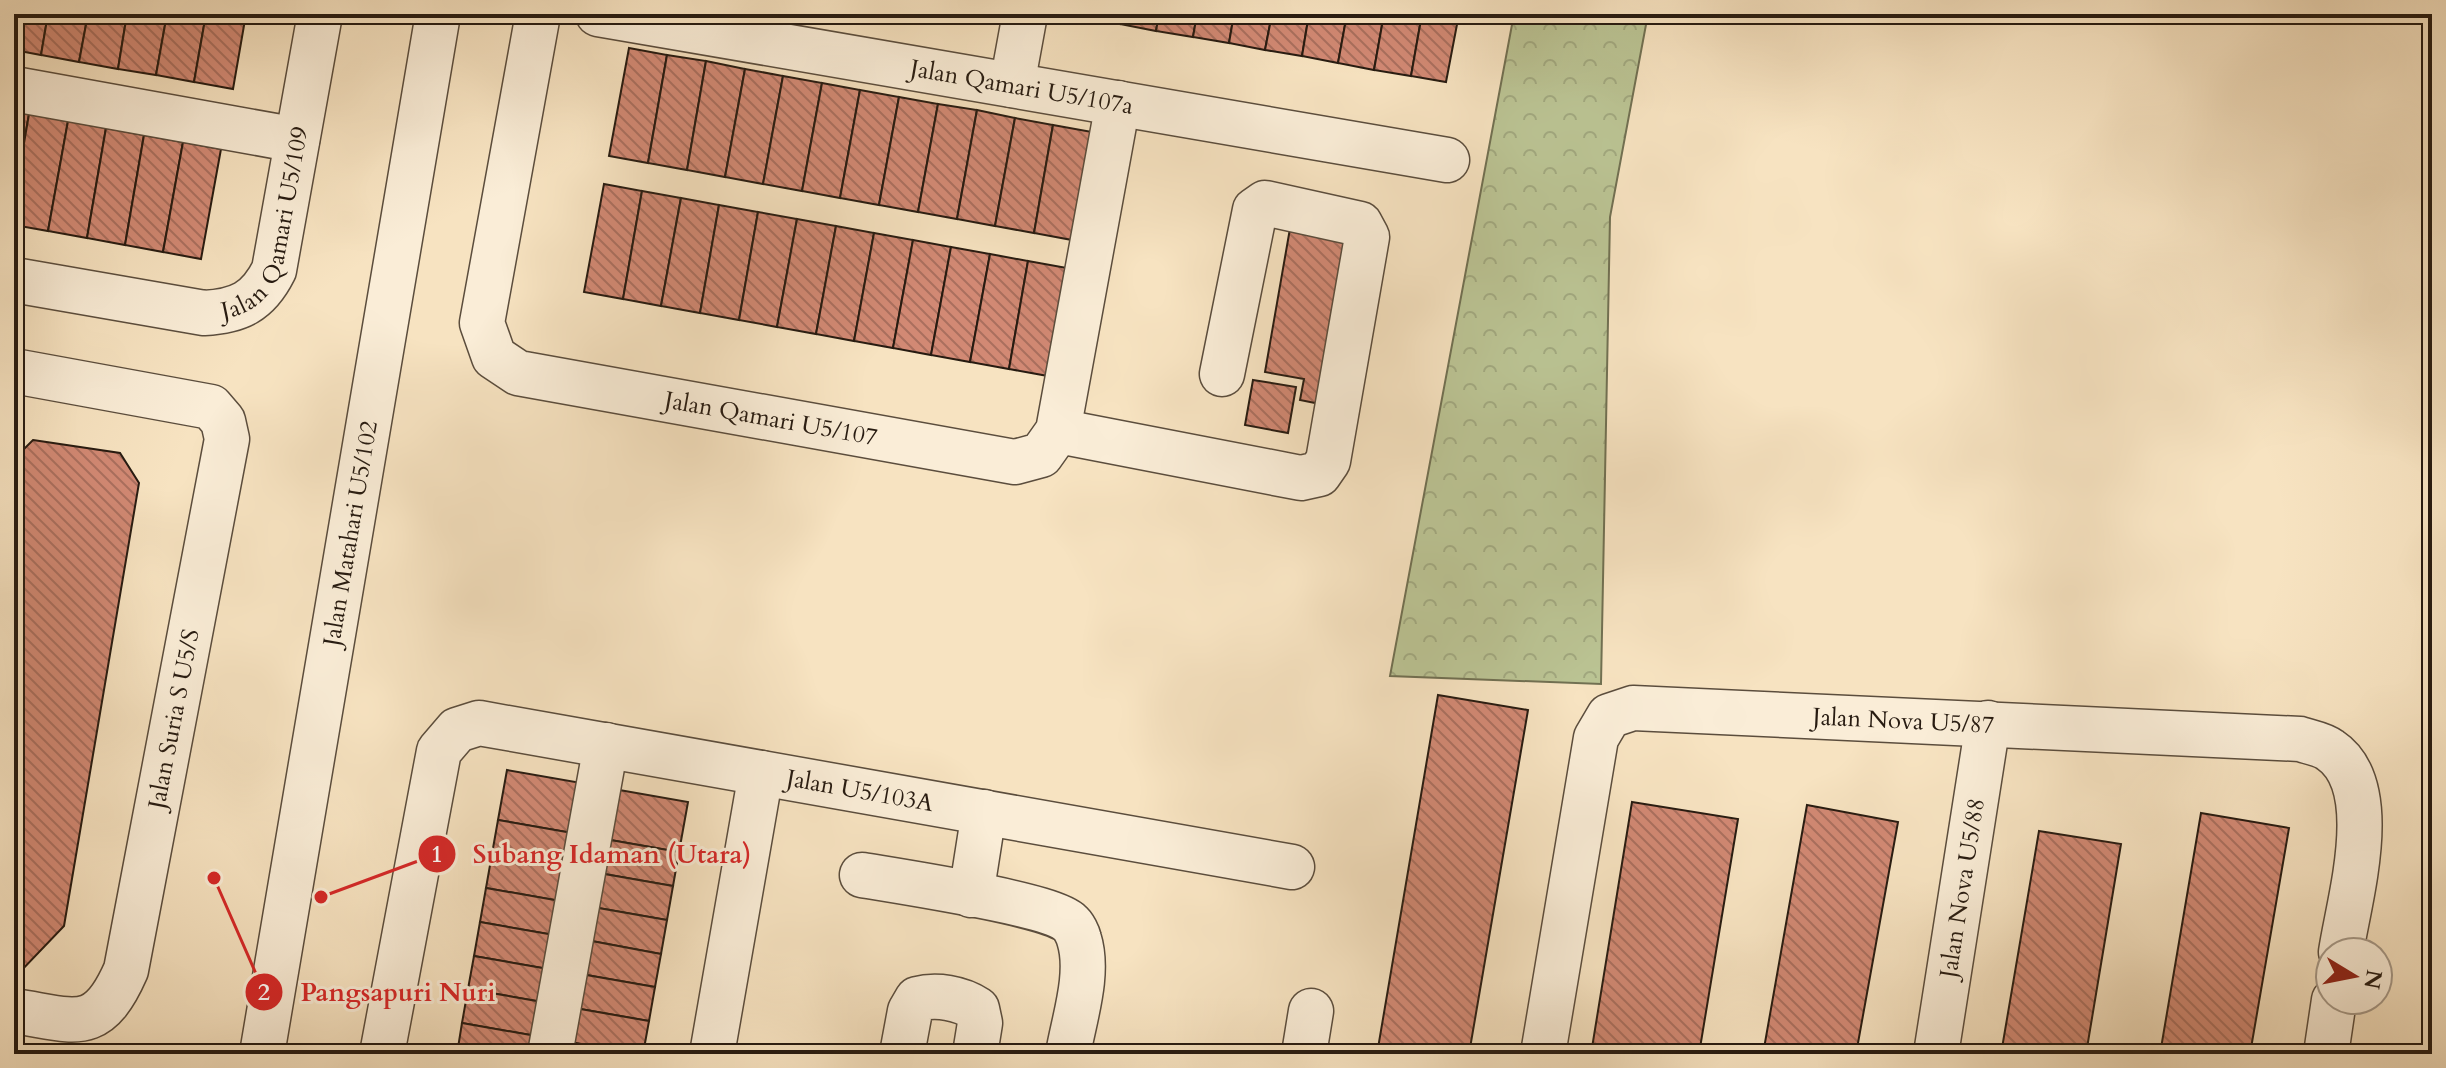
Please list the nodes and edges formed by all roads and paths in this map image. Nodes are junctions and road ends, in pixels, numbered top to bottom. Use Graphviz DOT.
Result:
graph roads {
  1 [pos="320,14"];
  2 [pos="438,14"];
  3 [pos="538,14"];
  4 [pos="598,14"];
  5 [pos="1025,14"];
  6 [pos="1012,85"];
  7 [pos="14,89"];
  8 [pos="1118,103"];
  9 [pos="297,140"];
  10 [pos="1447,160"];
  11 [pos="14,280"];
  12 [pos="14,371"];
  13 [pos="1222,374"];
  14 [pos="1058,431"];
  15 [pos="1988,723"];
  16 [pos="606,745"];
  17 [pos="761,773"];
  18 [pos="984,812"];
  19 [pos="1292,867"];
  20 [pos="862,875"];
  21 [pos="971,895"];
  22 [pos="2343,936"];
  23 [pos="14,1011"];
  24 [pos="1311,1011"];
  25 [pos="2332,1016"];
  26 [pos="262,1054"];
  27 [pos="382,1054"];
  28 [pos="550,1054"];
  29 [pos="712,1054"];
  30 [pos="902,1054"];
  31 [pos="975,1054"];
  32 [pos="1068,1054"];
  33 [pos="1304,1054"];
  34 [pos="1543,1054"];
  35 [pos="1936,1054"];
  36 [pos="2326,1054"];
  1 -- 9 [label="street, Jalan Qamari U5/109"];
  2 -- 26 [label="street, Jalan Matahari U5/102"];
  3 -- 14 [label="street, Jalan Qamari U5/107"];
  4 -- 6 [label="street, Jalan Qamari U5/107a"];
  5 -- 6 [label="street"];
  6 -- 8 [label="street, Jalan Qamari U5/107a"];
  7 -- 9 [label="street"];
  8 -- 10 [label="street, Jalan Qamari U5/107a"];
  8 -- 14 [label="street"];
  9 -- 11 [label="street, Jalan Qamari U5/109"];
  12 -- 23 [label="street, Jalan Suria S U5/S"];
  13 -- 14 [label="street"];
  15 -- 22 [label="street, Jalan Nova U5/87"];
  15 -- 34 [label="street, Jalan Nova U5/87"];
  15 -- 35 [label="street, Jalan Nova U5/88"];
  16 -- 17 [label="street, Jalan U5/103A"];
  16 -- 27 [label="street, Jalan U5/103A"];
  16 -- 28 [label="street"];
  17 -- 18 [label="street, Jalan U5/103A"];
  17 -- 29 [label="street"];
  18 -- 19 [label="street, Jalan U5/103A"];
  18 -- 21 [label="street"];
  20 -- 21 [label="street"];
  21 -- 32 [label="street"];
  24 -- 33 [label="street"];
  25 -- 36 [label="street"];
  30 -- 31 [label="street"];
}
